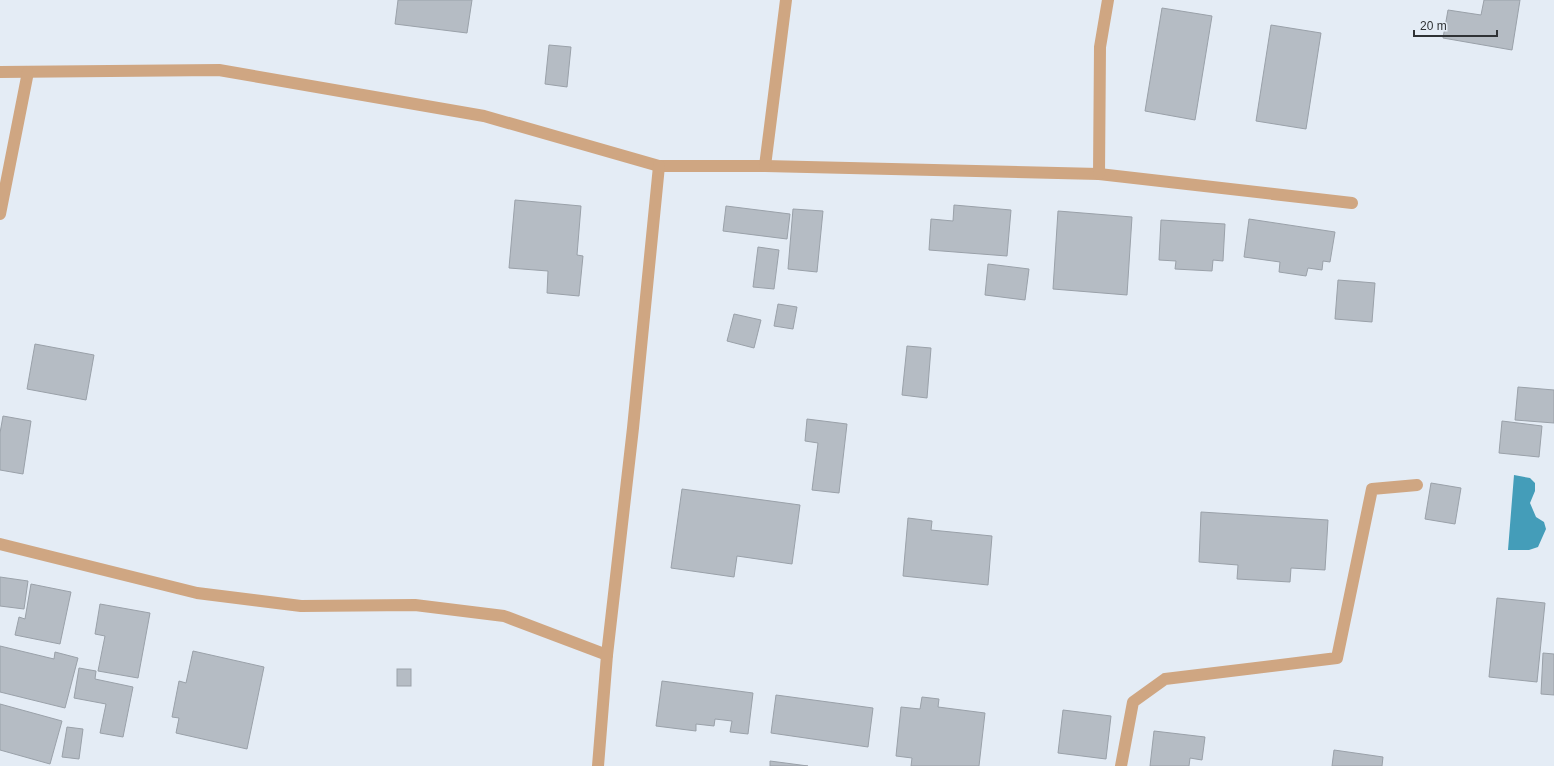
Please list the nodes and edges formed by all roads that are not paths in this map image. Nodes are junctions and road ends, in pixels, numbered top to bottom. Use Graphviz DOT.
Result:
graph roads {
  1 [pos="786,0"];
  2 [pos="1108,0"];
  3 [pos="0,72"];
  4 [pos="28,72"];
  5 [pos="659,166"];
  6 [pos="765,166"];
  7 [pos="1099,174"];
  8 [pos="1352,203"];
  9 [pos="0,214"];
  10 [pos="1418,485"];
  11 [pos="0,544"];
  12 [pos="607,655"];
  13 [pos="598,766"];
  14 [pos="1121,766"];
  1 -- 6 [label="street"];
  2 -- 7 [label="street"];
  3 -- 4 [label="street"];
  4 -- 5 [label="street"];
  4 -- 9 [label="street"];
  5 -- 6 [label="street"];
  5 -- 12 [label="street"];
  6 -- 7 [label="street"];
  7 -- 8 [label="street"];
  10 -- 14 [label="street"];
  11 -- 12 [label="street"];
  12 -- 13 [label="street"];
}
